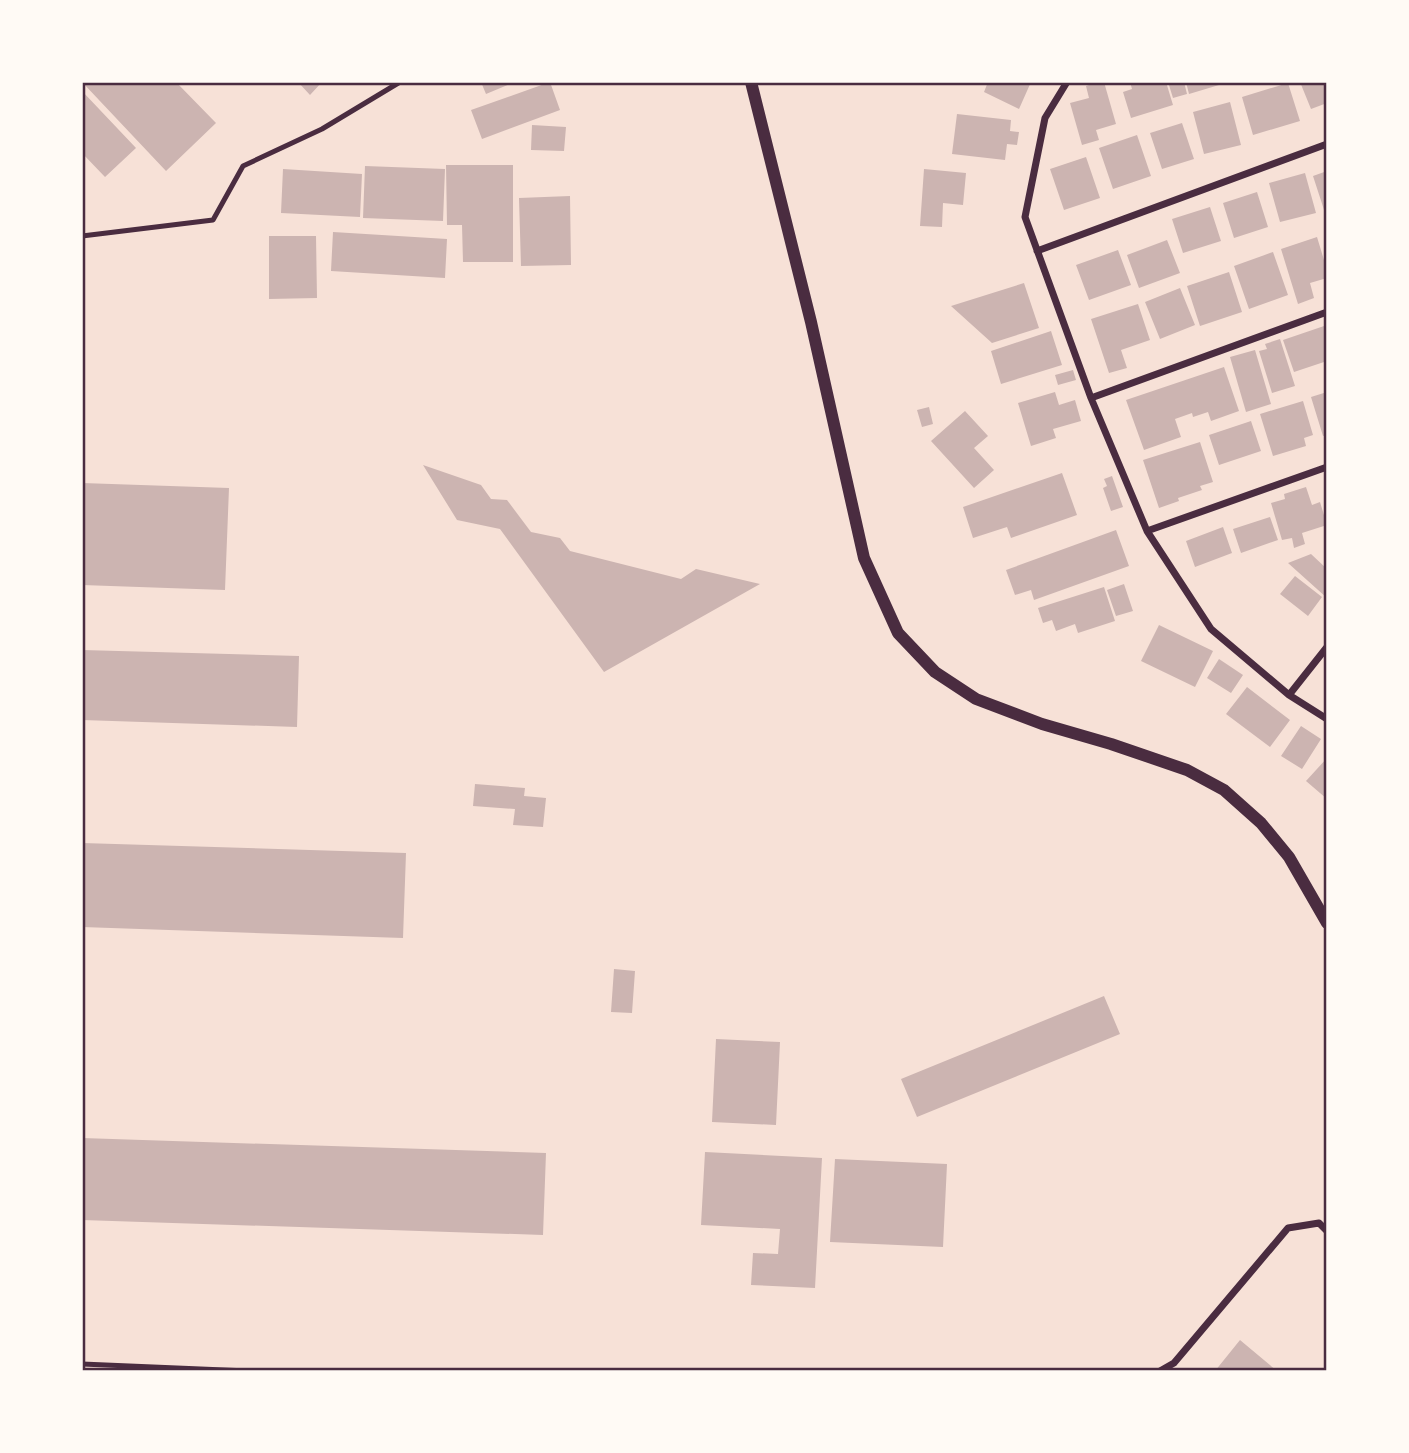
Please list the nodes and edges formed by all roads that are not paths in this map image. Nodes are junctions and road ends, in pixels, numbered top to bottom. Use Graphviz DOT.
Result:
graph roads {
  1 [pos="400,82"];
  2 [pos="751,82"];
  3 [pos="1067,82"];
  4 [pos="1327,144"];
  5 [pos="82,236"];
  6 [pos="1037,251"];
  7 [pos="1327,312"];
  8 [pos="1091,398"];
  9 [pos="1327,467"];
  10 [pos="1147,531"];
  11 [pos="1327,647"];
  12 [pos="1289,695"];
  13 [pos="1327,719"];
  14 [pos="1327,923"];
  15 [pos="1327,1231"];
  16 [pos="82,1364"];
  17 [pos="248,1371"];
  18 [pos="1160,1371"];
  1 -- 5 [label="lane"];
  2 -- 14 [label="street"];
  3 -- 6 [label="street"];
  4 -- 6 [label="street"];
  6 -- 8 [label="street"];
  7 -- 8 [label="street"];
  8 -- 10 [label="street"];
  9 -- 10 [label="street"];
  10 -- 12 [label="street"];
  11 -- 12 [label="street"];
  12 -- 13 [label="street"];
  15 -- 18 [label="street"];
  16 -- 17 [label="lane"];
}
